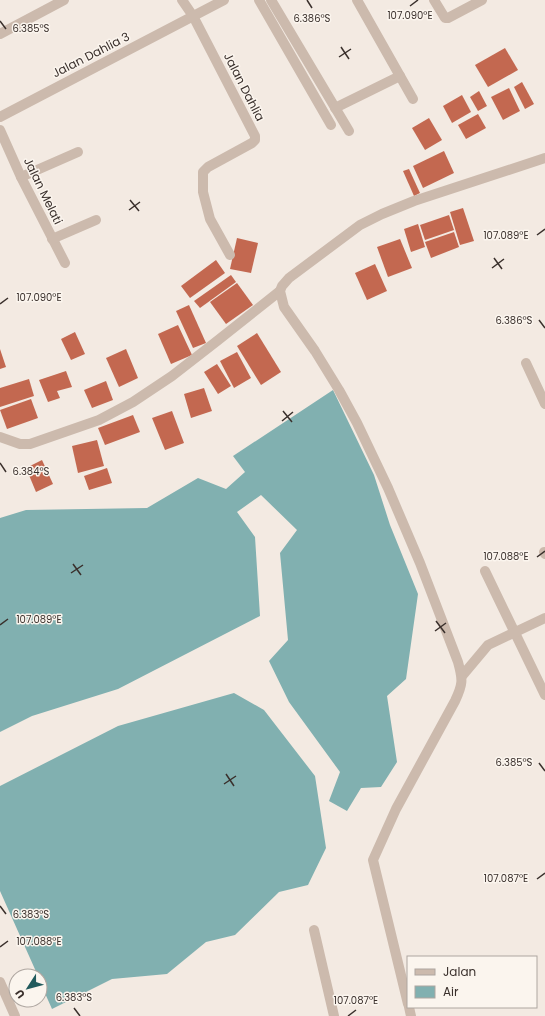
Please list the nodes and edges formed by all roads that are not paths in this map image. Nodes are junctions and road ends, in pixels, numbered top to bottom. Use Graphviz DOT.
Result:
graph roads {
  1 [pos="64,0"];
  2 [pos="182,0"];
  3 [pos="224,0"];
  4 [pos="259,0"];
  5 [pos="271,0"];
  6 [pos="358,0"];
  7 [pos="434,0"];
  8 [pos="482,0"];
  9 [pos="193,16"];
  10 [pos="0,34"];
  11 [pos="400,76"];
  12 [pos="413,99"];
  13 [pos="335,108"];
  14 [pos="0,117"];
  15 [pos="331,125"];
  16 [pos="0,130"];
  17 [pos="349,131"];
  18 [pos="78,152"];
  19 [pos="545,158"];
  20 [pos="21,177"];
  21 [pos="96,220"];
  22 [pos="52,239"];
  23 [pos="230,255"];
  24 [pos="65,263"];
  25 [pos="280,291"];
  26 [pos="526,363"];
  27 [pos="545,404"];
  28 [pos="0,437"];
  29 [pos="485,571"];
  30 [pos="545,618"];
  31 [pos="516,632"];
  32 [pos="462,676"];
  33 [pos="545,695"];
  34 [pos="314,930"];
  35 [pos="0,982"];
  36 [pos="407,1002"];
  37 [pos="15,1016"];
  38 [pos="333,1016"];
  1 -- 10 [label="street"];
  2 -- 9 [label="street, Jalan Dahlia"];
  3 -- 9 [label="street, Jalan Dahlia 3"];
  4 -- 15 [label="street"];
  5 -- 13 [label="street"];
  6 -- 11 [label="street"];
  7 -- 8 [label="street"];
  9 -- 14 [label="street, Jalan Dahlia 3"];
  9 -- 23 [label="street, Jalan Dahlia"];
  11 -- 12 [label="street"];
  11 -- 13 [label="street"];
  13 -- 17 [label="street"];
  16 -- 20 [label="street, Jalan Melati"];
  18 -- 20 [label="street"];
  19 -- 25 [label="street"];
  20 -- 22 [label="street, Jalan Melati"];
  21 -- 22 [label="street"];
  22 -- 24 [label="street, Jalan Melati"];
  25 -- 28 [label="street"];
  25 -- 32 [label="street"];
  26 -- 27 [label="street"];
  29 -- 31 [label="street"];
  30 -- 31 [label="street"];
  31 -- 32 [label="street"];
  31 -- 33 [label="street"];
  32 -- 36 [label="street"];
  34 -- 38 [label="street"];
  35 -- 37 [label="street"];
}
